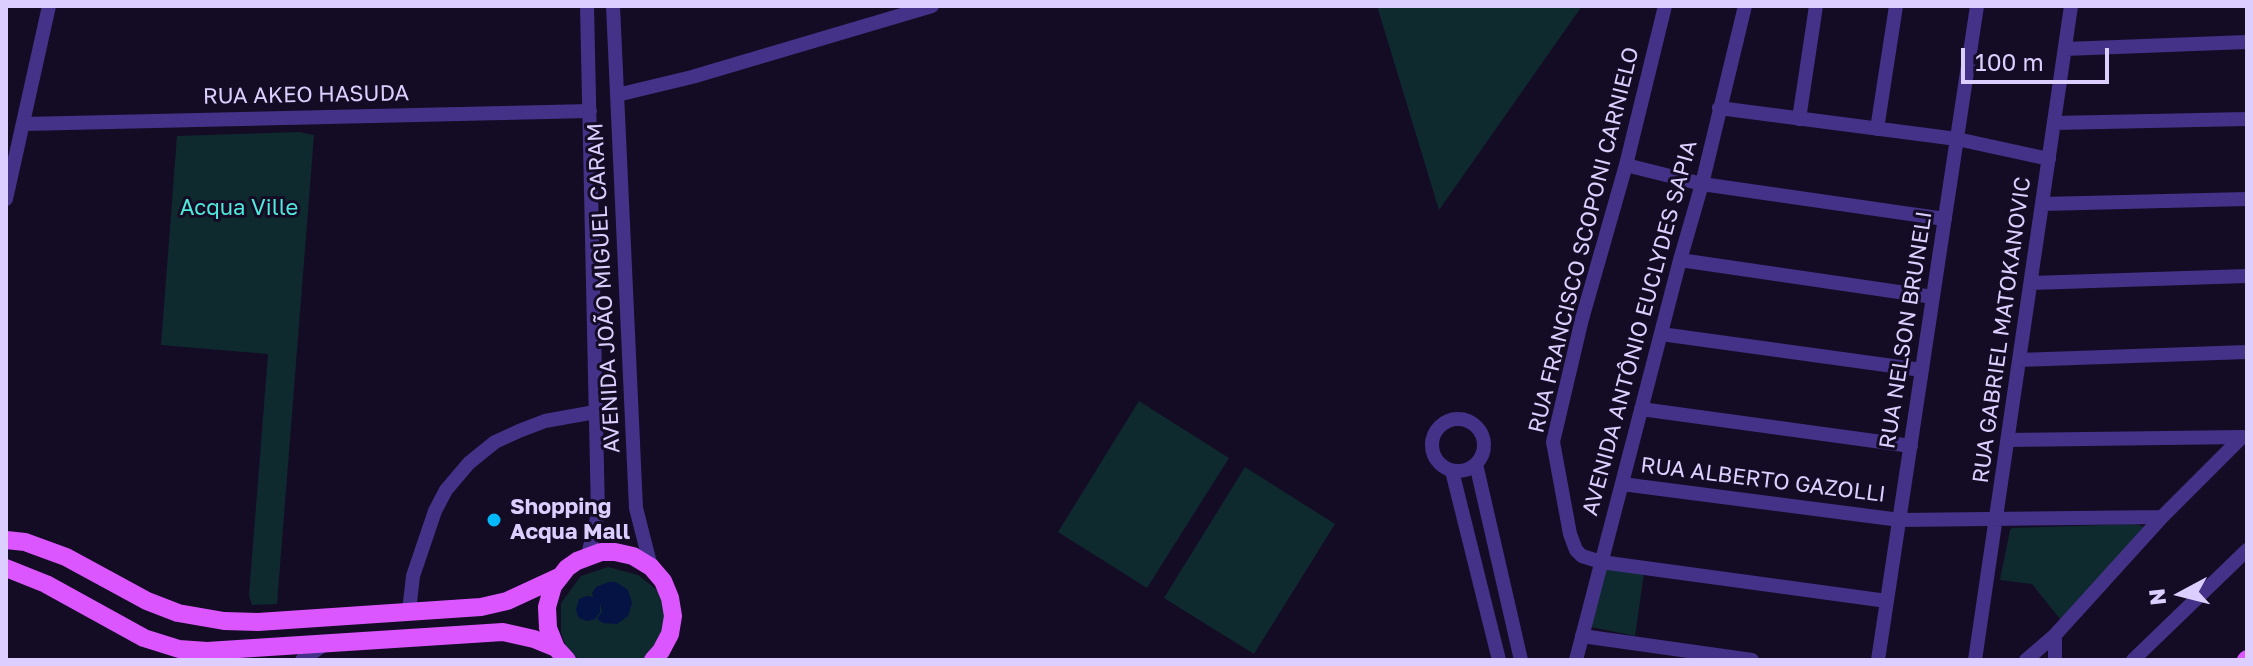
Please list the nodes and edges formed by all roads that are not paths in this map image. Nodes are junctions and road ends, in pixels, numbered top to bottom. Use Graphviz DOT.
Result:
graph roads {
  1 [pos="49,6"];
  2 [pos="587,6"];
  3 [pos="613,6"];
  4 [pos="932,6"];
  5 [pos="1665,6"];
  6 [pos="1745,6"];
  7 [pos="1816,6"];
  8 [pos="1896,6"];
  9 [pos="1977,6"];
  10 [pos="2071,6"];
  11 [pos="2247,42"];
  12 [pos="2065,49"];
  13 [pos="617,95"];
  14 [pos="1719,108"];
  15 [pos="590,111"];
  16 [pos="1799,119"];
  17 [pos="2247,119"];
  18 [pos="2054,123"];
  19 [pos="24,124"];
  20 [pos="1877,129"];
  21 [pos="1957,139"];
  22 [pos="2049,159"];
  23 [pos="1626,165"];
  24 [pos="1702,184"];
  25 [pos="6,199"];
  26 [pos="2247,199"];
  27 [pos="2042,204"];
  28 [pos="1945,219"];
  29 [pos="1680,260"];
  30 [pos="2247,276"];
  31 [pos="2031,283"];
  32 [pos="1933,297"];
  33 [pos="1661,334"];
  34 [pos="2247,352"];
  35 [pos="2019,360"];
  36 [pos="1922,370"];
  37 [pos="1641,409"];
  38 [pos="595,412"];
  39 [pos="2244,437"];
  40 [pos="2008,440"];
  41 [pos="1911,446"];
  42 [pos="1476,464"];
  43 [pos="1452,471"];
  44 [pos="1622,484"];
  45 [pos="2162,517"];
  46 [pos="1996,519"];
  47 [pos="1900,520"];
  48 [pos="6,540"];
  49 [pos="2247,550"];
  50 [pos="588,555"];
  51 [pos="1601,562"];
  52 [pos="651,567"];
  53 [pos="6,568"];
  54 [pos="559,577"];
  55 [pos="1887,601"];
  56 [pos="409,611"];
  57 [pos="2055,635"];
  58 [pos="1582,636"];
  59 [pos="328,642"];
  60 [pos="562,654"];
  61 [pos="214,656"];
  62 [pos="302,660"];
  63 [pos="653,660"];
  64 [pos="1499,660"];
  65 [pos="1521,660"];
  66 [pos="1576,660"];
  67 [pos="1752,660"];
  68 [pos="1878,660"];
  69 [pos="1975,660"];
  70 [pos="2026,660"];
  71 [pos="2055,660"];
  72 [pos="2133,660"];
  1 -- 19 [label="street"];
  2 -- 15 [label="street, AVENIDA JOÃO MIGUEL CARAM"];
  3 -- 13 [label="street, AVENIDA JOÃO MIGUEL CARAM"];
  4 -- 13 [label="street"];
  5 -- 23 [label="street, RUA FRANCISCO SCOPONI CARNIELO"];
  6 -- 14 [label="street, AVENIDA ANTÔNIO EUCLYDES SAPIA"];
  7 -- 16 [label="street"];
  8 -- 20 [label="street"];
  9 -- 21 [label="street, RUA NELSON BRUNELI"];
  10 -- 12 [label="street, RUA GABRIEL MATOKANOVIC"];
  11 -- 12 [label="street"];
  12 -- 18 [label="street, RUA GABRIEL MATOKANOVIC"];
  13 -- 52 [label="street, AVENIDA JOÃO MIGUEL CARAM"];
  14 -- 16 [label="street"];
  14 -- 24 [label="street, AVENIDA ANTÔNIO EUCLYDES SAPIA"];
  15 -- 19 [label="street, RUA AKEO HASUDA"];
  15 -- 38 [label="street, AVENIDA JOÃO MIGUEL CARAM"];
  16 -- 20 [label="street"];
  17 -- 18 [label="street"];
  18 -- 22 [label="street, RUA GABRIEL MATOKANOVIC"];
  19 -- 25 [label="street"];
  20 -- 21 [label="street"];
  21 -- 22 [label="street"];
  21 -- 28 [label="street, RUA NELSON BRUNELI"];
  22 -- 27 [label="street, RUA GABRIEL MATOKANOVIC"];
  23 -- 24 [label="street"];
  23 -- 51 [label="street, RUA FRANCISCO SCOPONI CARNIELO"];
  24 -- 28 [label="street"];
  24 -- 29 [label="street, AVENIDA ANTÔNIO EUCLYDES SAPIA"];
  26 -- 27 [label="street"];
  27 -- 31 [label="street, RUA GABRIEL MATOKANOVIC"];
  28 -- 32 [label="street, RUA NELSON BRUNELI"];
  29 -- 32 [label="street"];
  29 -- 33 [label="street, AVENIDA ANTÔNIO EUCLYDES SAPIA"];
  30 -- 31 [label="street"];
  31 -- 35 [label="street, RUA GABRIEL MATOKANOVIC"];
  32 -- 36 [label="street, RUA NELSON BRUNELI"];
  33 -- 36 [label="street"];
  33 -- 37 [label="street, AVENIDA ANTÔNIO EUCLYDES SAPIA"];
  34 -- 35 [label="street"];
  35 -- 40 [label="street, RUA GABRIEL MATOKANOVIC"];
  36 -- 41 [label="street, RUA NELSON BRUNELI"];
  37 -- 41 [label="street"];
  37 -- 44 [label="street, AVENIDA ANTÔNIO EUCLYDES SAPIA"];
  38 -- 50 [label="street, AVENIDA JOÃO MIGUEL CARAM"];
  38 -- 56 [label="street"];
  39 -- 40 [label="street"];
  39 -- 45 [label="street"];
  40 -- 46 [label="street, RUA GABRIEL MATOKANOVIC"];
  41 -- 47 [label="street, RUA NELSON BRUNELI"];
  42 -- 43 [label="street"];
  42 -- 43 [label="street"];
  42 -- 65 [label="street"];
  43 -- 64 [label="street"];
  44 -- 47 [label="street, RUA ALBERTO GAZOLLI"];
  44 -- 51 [label="street, AVENIDA ANTÔNIO EUCLYDES SAPIA"];
  45 -- 46 [label="street, RUA ALBERTO GAZOLLI"];
  45 -- 57 [label="street"];
  46 -- 47 [label="street, RUA ALBERTO GAZOLLI"];
  46 -- 69 [label="street, RUA GABRIEL MATOKANOVIC"];
  47 -- 55 [label="street, RUA NELSON BRUNELI"];
  48 -- 56 [label="main road"];
  49 -- 72 [label="street"];
  50 -- 52 [label="main road"];
  50 -- 54 [label="main road"];
  51 -- 55 [label="street"];
  51 -- 58 [label="street, AVENIDA ANTÔNIO EUCLYDES SAPIA"];
  52 -- 63 [label="main road"];
  53 -- 61 [label="main road"];
  54 -- 56 [label="main road"];
  54 -- 60 [label="main road"];
  55 -- 68 [label="street, RUA NELSON BRUNELI"];
  57 -- 70 [label="street"];
  57 -- 71 [label="street"];
  58 -- 66 [label="street, AVENIDA ANTÔNIO EUCLYDES SAPIA"];
  58 -- 67 [label="street"];
  59 -- 60 [label="main road"];
  59 -- 61 [label="main road"];
  59 -- 62 [label="street"];
}
